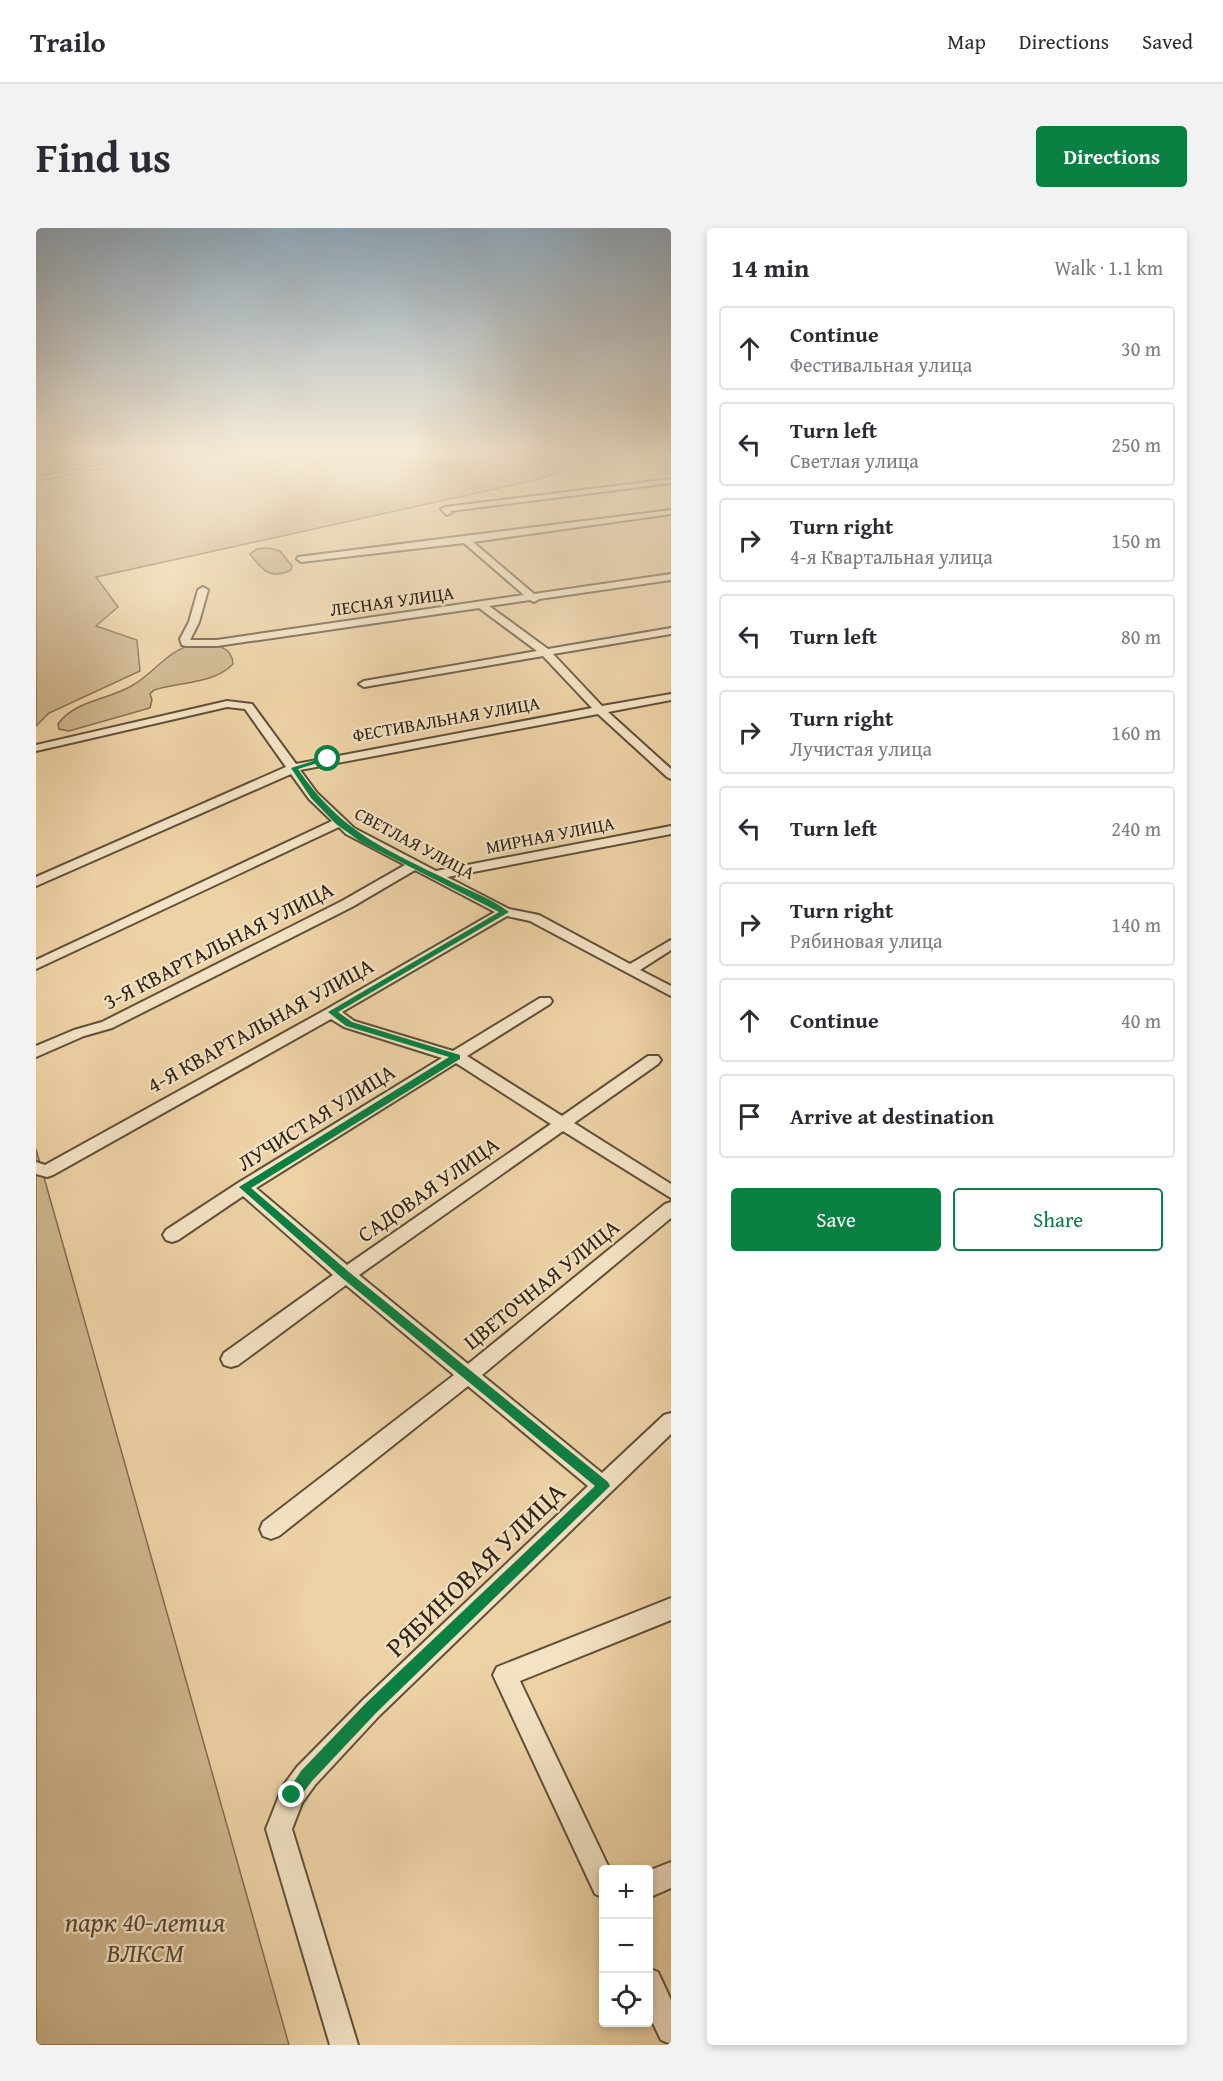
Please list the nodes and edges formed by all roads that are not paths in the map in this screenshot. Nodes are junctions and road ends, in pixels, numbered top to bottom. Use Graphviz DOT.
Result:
graph roads {
  1 [pos="497,536"];
  2 [pos="466,540"];
  3 [pos="301,559"];
  4 [pos="671,577"];
  5 [pos="203,590"];
  6 [pos="534,599"];
  7 [pos="481,605"];
  8 [pos="671,631"];
  9 [pos="545,652"];
  10 [pos="364,684"];
  11 [pos="671,697"];
  12 [pos="600,710"];
  13 [pos="36,748"];
  14 [pos="294,768"];
  15 [pos="671,775"];
  16 [pos="339,822"];
  17 [pos="671,830"];
  18 [pos="414,865"];
  19 [pos="436,875"];
  20 [pos="36,882"];
  21 [pos="505,912"];
  22 [pos="671,944"];
  23 [pos="36,965"];
  24 [pos="630,970"];
  25 [pos="671,992"];
  26 [pos="545,1001"];
  27 [pos="332,1012"];
  28 [pos="36,1052"];
  29 [pos="457,1057"];
  30 [pos="653,1060"];
  31 [pos="562,1122"];
  32 [pos="36,1168"];
  33 [pos="244,1187"];
  34 [pos="671,1192"];
  35 [pos="671,1208"];
  36 [pos="172,1235"];
  37 [pos="346,1275"];
  38 [pos="231,1359"];
  39 [pos="468,1375"];
  40 [pos="671,1421"];
  41 [pos="603,1486"];
  42 [pos="271,1529"];
  43 [pos="671,1609"];
  44 [pos="599,1875"];
  45 [pos="671,1875"];
  46 [pos="653,1883"];
  47 [pos="653,1992"];
  48 [pos="671,2030"];
  49 [pos="344,2045"];
  1 -- 2 [label="street"];
  2 -- 3 [label="street"];
  2 -- 6 [label="street"];
  4 -- 6 [label="street, ЛЕСНАЯ УЛИЦА"];
  5 -- 7 [label="street, ЛЕСНАЯ УЛИЦА"];
  6 -- 7 [label="street, ЛЕСНАЯ УЛИЦА"];
  7 -- 9 [label="street"];
  8 -- 9 [label="street"];
  9 -- 10 [label="street"];
  9 -- 12 [label="street"];
  11 -- 12 [label="street, ФЕСТИВАЛЬНАЯ УЛИЦА"];
  12 -- 14 [label="street, ФЕСТИВАЛЬНАЯ УЛИЦА"];
  12 -- 15 [label="street"];
  13 -- 14 [label="street, СВЕТЛАЯ УЛИЦА"];
  14 -- 16 [label="street, СВЕТЛАЯ УЛИЦА"];
  14 -- 20 [label="street, ФЕСТИВАЛЬНАЯ УЛИЦА"];
  16 -- 18 [label="street, СВЕТЛАЯ УЛИЦА"];
  16 -- 23 [label="street"];
  17 -- 19 [label="street, МИРНАЯ УЛИЦА"];
  18 -- 19 [label="street, СВЕТЛАЯ УЛИЦА"];
  18 -- 28 [label="street, 3-Я КВАРТАЛЬНАЯ УЛИЦА"];
  19 -- 21 [label="street, СВЕТЛАЯ УЛИЦА"];
  21 -- 24 [label="street, СВЕТЛАЯ УЛИЦА"];
  21 -- 27 [label="street, 4-Я КВАРТАЛЬНАЯ УЛИЦА"];
  22 -- 24 [label="street"];
  24 -- 25 [label="street, СВЕТЛАЯ УЛИЦА"];
  26 -- 29 [label="street, ЛУЧИСТАЯ УЛИЦА"];
  27 -- 29 [label="street"];
  27 -- 32 [label="street, 4-Я КВАРТАЛЬНАЯ УЛИЦА"];
  29 -- 31 [label="street"];
  29 -- 33 [label="street, ЛУЧИСТАЯ УЛИЦА"];
  30 -- 31 [label="street, САДОВАЯ УЛИЦА"];
  31 -- 34 [label="street"];
  31 -- 37 [label="street, САДОВАЯ УЛИЦА"];
  33 -- 36 [label="street, ЛУЧИСТАЯ УЛИЦА"];
  33 -- 37 [label="street"];
  35 -- 39 [label="street, ЦВЕТОЧНАЯ УЛИЦА"];
  37 -- 38 [label="street, САДОВАЯ УЛИЦА"];
  37 -- 39 [label="street"];
  39 -- 41 [label="street"];
  39 -- 42 [label="street, ЦВЕТОЧНАЯ УЛИЦА"];
  40 -- 41 [label="street, РЯБИНОВАЯ УЛИЦА"];
  41 -- 49 [label="street, РЯБИНОВАЯ УЛИЦА"];
  43 -- 44 [label="street"];
  45 -- 46 [label="street"];
  47 -- 48 [label="street"];
}
